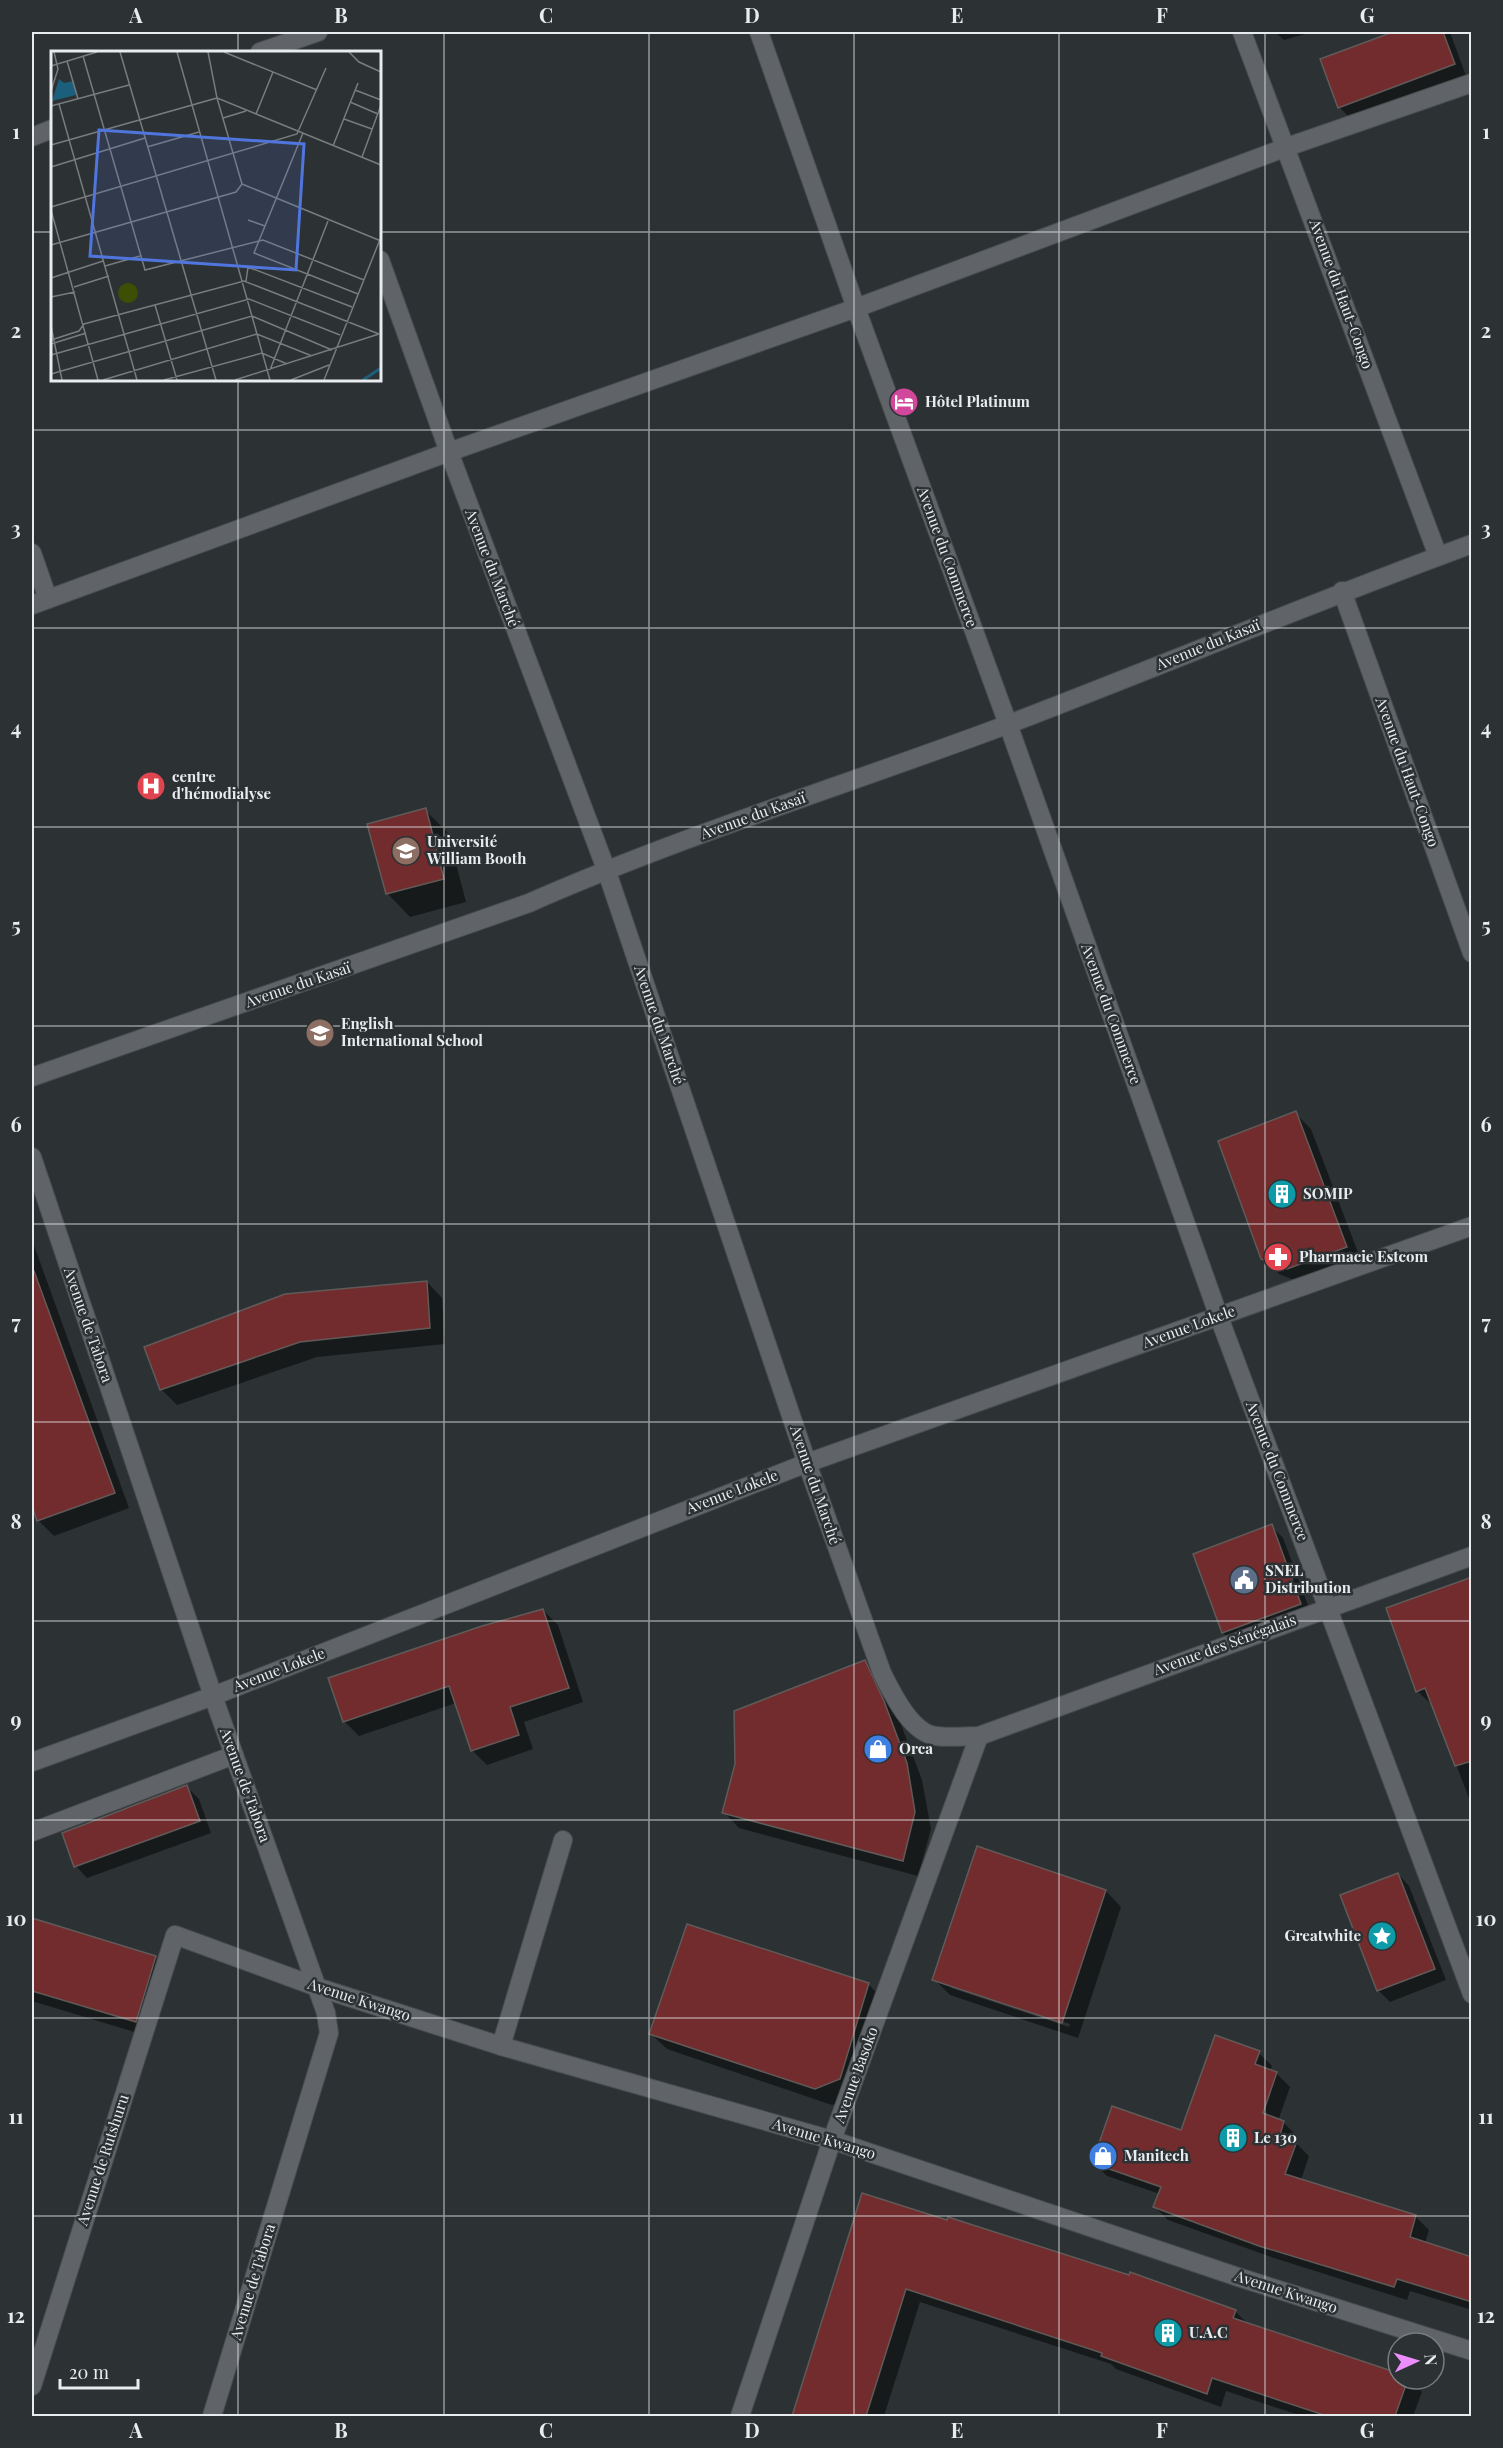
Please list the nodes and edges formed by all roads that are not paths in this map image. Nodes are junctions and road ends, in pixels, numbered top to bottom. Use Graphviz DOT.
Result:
graph roads {
  1 [pos="318,32"];
  2 [pos="759,32"];
  3 [pos="1242,32"];
  4 [pos="301,41"];
  5 [pos="265,51"];
  6 [pos="1472,83"];
  7 [pos="51,129"];
  8 [pos="32,137"];
  9 [pos="1287,147"];
  10 [pos="381,263"];
  11 [pos="856,308"];
  12 [pos="448,452"];
  13 [pos="1472,544"];
  14 [pos="32,553"];
  15 [pos="1438,556"];
  16 [pos="1342,591"];
  17 [pos="40,602"];
  18 [pos="1008,724"];
  19 [pos="606,869"];
  20 [pos="1472,953"];
  21 [pos="32,1077"];
  22 [pos="32,1157"];
  23 [pos="1472,1226"];
  24 [pos="1219,1317"];
  25 [pos="807,1462"];
  26 [pos="1472,1556"];
  27 [pos="1328,1607"];
  28 [pos="213,1696"];
  29 [pos="979,1736"];
  30 [pos="234,1755"];
  31 [pos="32,1762"];
  32 [pos="32,1832"];
  33 [pos="563,1840"];
  34 [pos="175,1935"];
  35 [pos="317,1988"];
  36 [pos="1472,1994"];
  37 [pos="501,2046"];
  38 [pos="832,2140"];
  39 [pos="1472,2351"];
  40 [pos="32,2386"];
  41 [pos="212,2416"];
  42 [pos="740,2416"];
  1 -- 4 [label="street"];
  2 -- 11 [label="street, Avenue du Commerce"];
  3 -- 9 [label="street, Avenue du Haut-Congo"];
  4 -- 5 [label="street"];
  6 -- 9 [label="street"];
  7 -- 8 [label="street"];
  9 -- 11 [label="street"];
  9 -- 15 [label="street, Avenue du Haut-Congo"];
  10 -- 12 [label="street, Avenue du Marché"];
  11 -- 12 [label="street"];
  11 -- 18 [label="street, Avenue du Commerce"];
  12 -- 17 [label="street"];
  12 -- 19 [label="street, Avenue du Marché"];
  13 -- 15 [label="street, Avenue du Kasaï"];
  14 -- 17 [label="street"];
  15 -- 16 [label="street, Avenue du Kasaï"];
  16 -- 18 [label="street, Avenue du Kasaï"];
  16 -- 20 [label="street, Avenue du Haut-Congo"];
  18 -- 19 [label="street, Avenue du Kasaï"];
  18 -- 24 [label="street, Avenue du Commerce"];
  19 -- 21 [label="street, Avenue du Kasaï"];
  19 -- 25 [label="street, Avenue du Marché"];
  22 -- 28 [label="street, Avenue de Tabora"];
  23 -- 24 [label="street, Avenue Lokele"];
  24 -- 25 [label="street, Avenue Lokele"];
  24 -- 27 [label="street, Avenue du Commerce"];
  25 -- 28 [label="street, Avenue Lokele"];
  25 -- 29 [label="street, Avenue du Marché"];
  26 -- 27 [label="street, Avenue des Sénégalais"];
  27 -- 29 [label="street, Avenue des Sénégalais"];
  27 -- 36 [label="street, Avenue du Commerce"];
  28 -- 30 [label="street, Avenue de Tabora"];
  28 -- 31 [label="street, Avenue Lokele"];
  29 -- 38 [label="street, Avenue Basoko"];
  30 -- 32 [label="street"];
  30 -- 35 [label="street, Avenue de Tabora"];
  33 -- 37 [label="street"];
  34 -- 35 [label="street, Avenue Kwango"];
  34 -- 40 [label="street, Avenue de Rutshuru"];
  35 -- 37 [label="street, Avenue Kwango"];
  35 -- 41 [label="street, Avenue de Tabora"];
  37 -- 38 [label="street, Avenue Kwango"];
  38 -- 39 [label="street, Avenue Kwango"];
  38 -- 42 [label="street, Avenue Basoko"];
}
